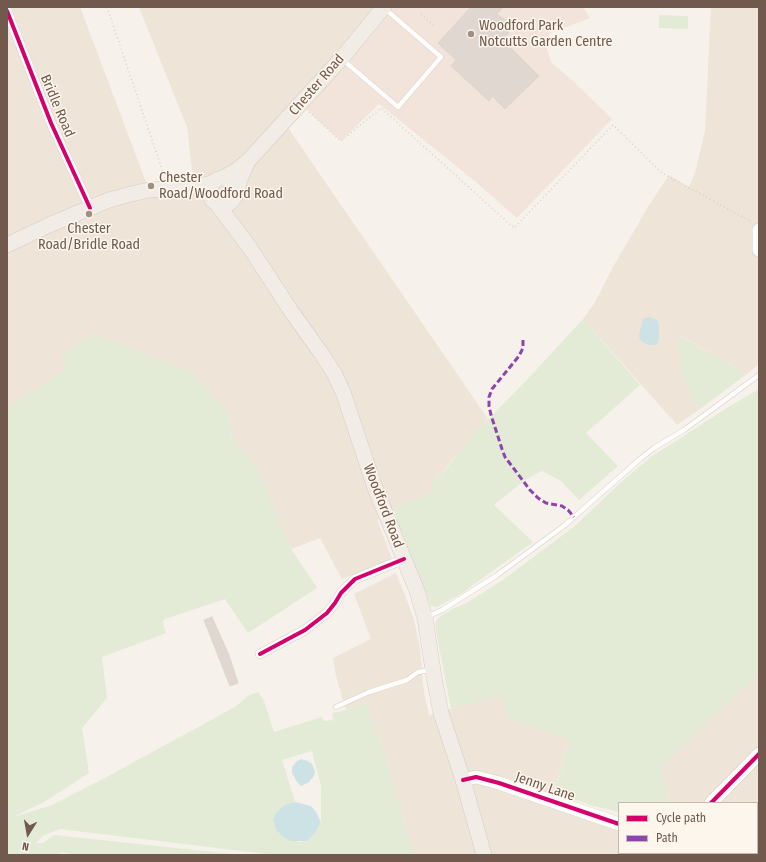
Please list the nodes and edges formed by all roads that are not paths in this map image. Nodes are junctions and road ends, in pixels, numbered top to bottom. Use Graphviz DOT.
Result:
graph roads {
  1 [pos="383,7"];
  2 [pos="7,11"];
  3 [pos="341,58"];
  4 [pos="249,160"];
  5 [pos="218,180"];
  6 [pos="169,189"];
  7 [pos="236,194"];
  8 [pos="215,202"];
  9 [pos="90,208"];
  10 [pos="756,226"];
  11 [pos="7,245"];
  12 [pos="250,248"];
  13 [pos="759,250"];
  14 [pos="759,375"];
  15 [pos="404,559"];
  16 [pos="425,618"];
  17 [pos="260,654"];
  18 [pos="433,669"];
  19 [pos="336,707"];
  20 [pos="759,754"];
  21 [pos="463,780"];
  22 [pos="711,802"];
  23 [pos="618,824"];
  24 [pos="484,855"];
  1 -- 3 [label="main road, Chester Road"];
  1 -- 3 [label="lane"];
  2 -- 9 [label="street, Bridle Road"];
  3 -- 4 [label="main road, Chester Road"];
  4 -- 5 [label="main road, Chester Road"];
  4 -- 7 [label="main road, Chester Road"];
  5 -- 6 [label="main road, Chester Road"];
  5 -- 7 [label="main road"];
  5 -- 8 [label="main road"];
  6 -- 8 [label="main road, Chester Road"];
  6 -- 9 [label="main road, Chester Road"];
  7 -- 8 [label="main road"];
  7 -- 12 [label="main road, Woodford Road"];
  8 -- 12 [label="main road, Woodford Road"];
  9 -- 11 [label="main road, Chester Road"];
  10 -- 13 [label="street"];
  12 -- 15 [label="main road, Woodford Road"];
  14 -- 16 [label="lane"];
  15 -- 16 [label="main road, Woodford Road"];
  15 -- 17 [label="street"];
  16 -- 18 [label="main road, Woodford Road"];
  18 -- 19 [label="lane"];
  18 -- 21 [label="main road, Woodford Road"];
  20 -- 22 [label="street"];
  21 -- 23 [label="street, Jenny Lane"];
  21 -- 24 [label="main road, Woodford Road"];
}
